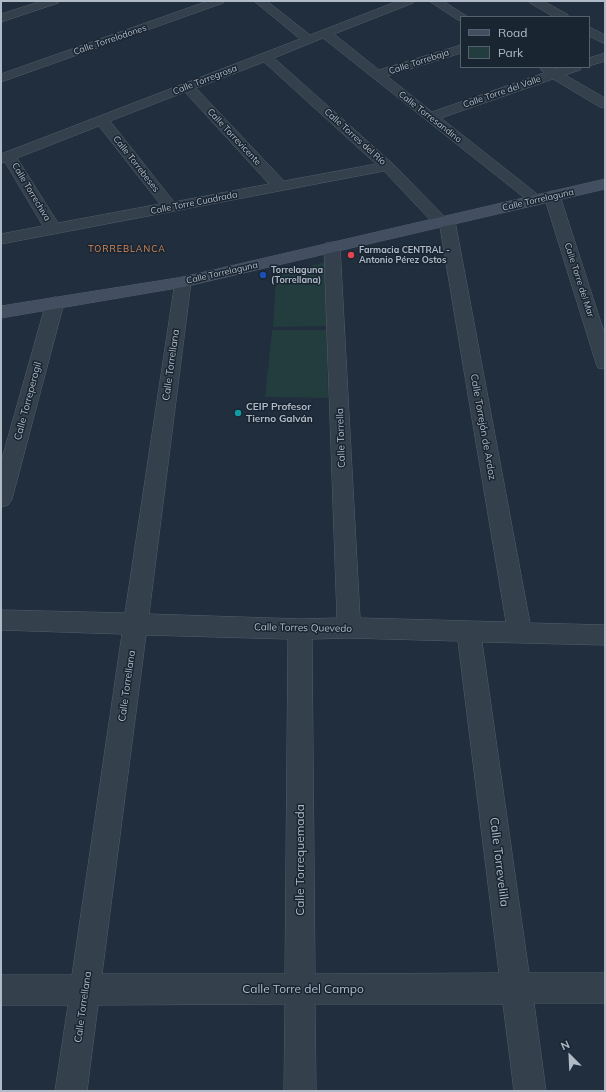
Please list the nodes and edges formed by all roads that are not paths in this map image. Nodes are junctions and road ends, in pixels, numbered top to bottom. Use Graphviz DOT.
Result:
graph roads {
  1 [pos="54,1"];
  2 [pos="219,1"];
  3 [pos="260,1"];
  4 [pos="408,1"];
  5 [pos="435,1"];
  6 [pos="534,1"];
  7 [pos="460,16"];
  8 [pos="561,16"];
  9 [pos="1,18"];
  10 [pos="590,32"];
  11 [pos="324,33"];
  12 [pos="308,39"];
  13 [pos="605,40"];
  14 [pos="460,48"];
  15 [pos="265,56"];
  16 [pos="605,57"];
  17 [pos="590,62"];
  18 [pos="566,68"];
  19 [pos="549,70"];
  20 [pos="377,75"];
  21 [pos="1,78"];
  22 [pos="187,87"];
  23 [pos="605,104"];
  24 [pos="430,117"];
  25 [pos="102,120"];
  26 [pos="5,157"];
  27 [pos="387,166"];
  28 [pos="605,184"];
  29 [pos="280,186"];
  30 [pos="552,196"];
  31 [pos="536,200"];
  32 [pos="170,207"];
  33 [pos="444,221"];
  34 [pos="54,229"];
  35 [pos="1,240"];
  36 [pos="332,247"];
  37 [pos="183,282"];
  38 [pos="55,303"];
  39 [pos="1,312"];
  40 [pos="605,363"];
  41 [pos="1,499"];
  42 [pos="1,620"];
  43 [pos="136,623"];
  44 [pos="349,628"];
  45 [pos="300,629"];
  46 [pos="469,632"];
  47 [pos="520,633"];
  48 [pos="605,635"];
  49 [pos="300,988"];
  50 [pos="605,988"];
  51 [pos="1,990"];
  52 [pos="85,990"];
  53 [pos="516,990"];
  54 [pos="71,1091"];
  55 [pos="300,1091"];
  56 [pos="530,1091"];
  1 -- 9 [label="street"];
  2 -- 21 [label="street, Calle Torrelodones"];
  3 -- 12 [label="street"];
  4 -- 11 [label="street, Calle Torregrosa"];
  5 -- 7 [label="street"];
  6 -- 8 [label="street"];
  10 -- 13 [label="street"];
  11 -- 12 [label="street, Calle Torregrosa"];
  11 -- 20 [label="street, Calle Torresandino"];
  12 -- 15 [label="street, Calle Torregrosa"];
  14 -- 20 [label="street, Calle Torrebaja"];
  15 -- 22 [label="street, Calle Torregrosa"];
  15 -- 27 [label="street, Calle Torres del Río"];
  16 -- 17 [label="street"];
  18 -- 19 [label="street, Calle Torre del Valle"];
  19 -- 23 [label="street"];
  19 -- 24 [label="street, Calle Torre del Valle"];
  20 -- 24 [label="street, Calle Torresandino"];
  22 -- 25 [label="street, Calle Torregrosa"];
  22 -- 29 [label="street, Calle Torrevicente"];
  24 -- 31 [label="street, Calle Torresandino"];
  25 -- 26 [label="street, Calle Torregrosa"];
  25 -- 32 [label="street, Calle Torrebeses"];
  26 -- 34 [label="street, Calle Torrechiva"];
  27 -- 29 [label="street, Calle Torre Cuadrada"];
  27 -- 33 [label="street, Calle Torres del Río"];
  28 -- 30 [label="street, Calle Torrelaguna"];
  29 -- 32 [label="street, Calle Torre Cuadrada"];
  30 -- 31 [label="street, Calle Torrelaguna"];
  30 -- 40 [label="street, Calle Torre del Mar"];
  31 -- 33 [label="street, Calle Torrelaguna"];
  32 -- 34 [label="street, Calle Torre Cuadrada"];
  33 -- 36 [label="street, Calle Torrelaguna"];
  33 -- 47 [label="street, Calle Torrejón de Ardoz"];
  34 -- 35 [label="street, Calle Torre Cuadrada"];
  36 -- 37 [label="street, Calle Torrelaguna"];
  36 -- 44 [label="street, Calle Torrella"];
  37 -- 38 [label="street, Calle Torrelaguna"];
  37 -- 43 [label="street, Calle Torrellana"];
  38 -- 39 [label="street, Calle Torrelaguna"];
  38 -- 41 [label="street, Calle Torreperogil"];
  42 -- 43 [label="street, Calle Torres Quevedo"];
  43 -- 45 [label="street, Calle Torres Quevedo"];
  43 -- 52 [label="street, Calle Torrellana"];
  44 -- 45 [label="street, Calle Torres Quevedo"];
  44 -- 46 [label="street, Calle Torres Quevedo"];
  45 -- 49 [label="street, Calle Torrequemada"];
  46 -- 47 [label="street, Calle Torres Quevedo"];
  46 -- 53 [label="street, Calle Torrevelilla"];
  47 -- 48 [label="street, Calle Torres Quevedo"];
  49 -- 52 [label="street, Calle Torre del Campo"];
  49 -- 53 [label="street, Calle Torre del Campo"];
  49 -- 55 [label="street, Calle Torrequemada"];
  50 -- 53 [label="street, Calle Torre del Campo"];
  51 -- 52 [label="street, Calle Torre del Campo"];
  52 -- 54 [label="street, Calle Torrellana"];
  53 -- 56 [label="street, Calle Torrevelilla"];
}
